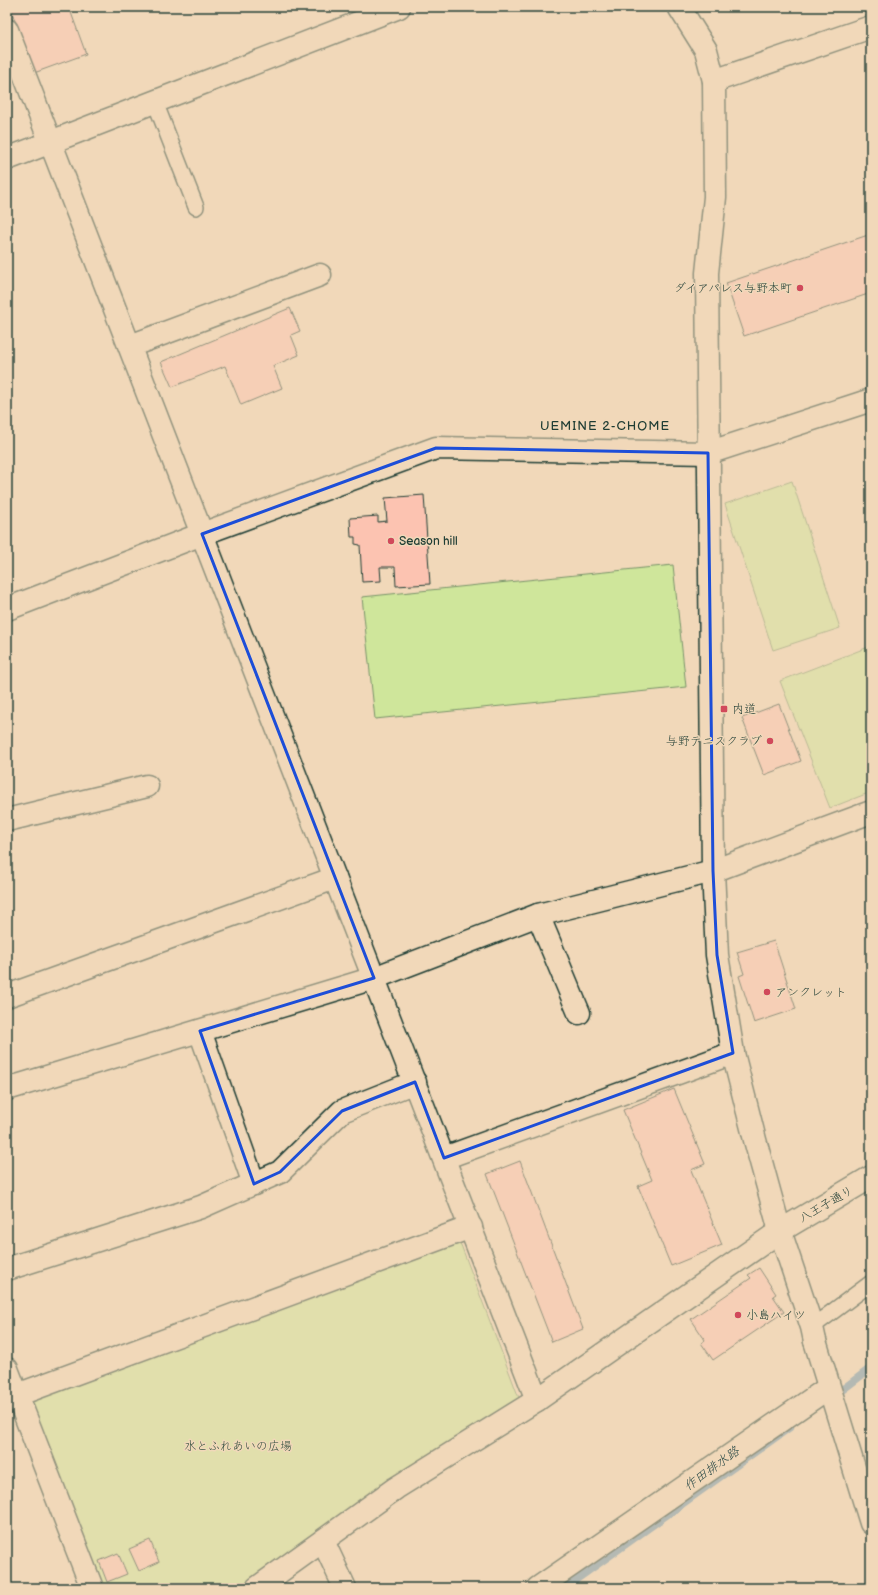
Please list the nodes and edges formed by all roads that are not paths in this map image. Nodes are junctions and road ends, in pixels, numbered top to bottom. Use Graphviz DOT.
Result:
graph roads {
  1 [pos="399,7"];
  2 [pos="678,7"];
  3 [pos="871,27"];
  4 [pos="7,30"];
  5 [pos="714,81"];
  6 [pos="155,102"];
  7 [pos="50,142"];
  8 [pos="7,159"];
  9 [pos="196,207"];
  10 [pos="320,275"];
  11 [pos="130,346"];
  12 [pos="871,400"];
  13 [pos="708,453"];
  14 [pos="202,534"];
  15 [pos="7,609"];
  16 [pos="147,786"];
  17 [pos="871,812"];
  18 [pos="7,820"];
  19 [pos="713,871"];
  20 [pos="336,878"];
  21 [pos="538,915"];
  22 [pos="374,978"];
  23 [pos="7,996"];
  24 [pos="579,1013"];
  25 [pos="200,1031"];
  26 [pos="733,1053"];
  27 [pos="415,1082"];
  28 [pos="7,1089"];
  29 [pos="444,1158"];
  30 [pos="871,1177"];
  31 [pos="254,1184"];
  32 [pos="471,1227"];
  33 [pos="780,1231"];
  34 [pos="7,1270"];
  35 [pos="871,1283"];
  36 [pos="814,1334"];
  37 [pos="7,1369"];
  38 [pos="828,1388"];
  39 [pos="17,1395"];
  40 [pos="537,1400"];
  41 [pos="871,1523"];
  42 [pos="323,1541"];
  43 [pos="544,1586"];
  44 [pos="92,1588"];
  45 [pos="257,1588"];
  46 [pos="345,1588"];
  1 -- 6 [label="street"];
  2 -- 5 [label="street"];
  3 -- 5 [label="street"];
  4 -- 7 [label="street"];
  5 -- 13 [label="street"];
  6 -- 7 [label="street"];
  6 -- 9 [label="lane"];
  7 -- 8 [label="street"];
  7 -- 11 [label="street"];
  10 -- 11 [label="street"];
  11 -- 14 [label="street"];
  12 -- 13 [label="street"];
  13 -- 14 [label="street"];
  13 -- 19 [label="street"];
  14 -- 15 [label="street"];
  14 -- 20 [label="street"];
  16 -- 18 [label="street"];
  17 -- 19 [label="street"];
  19 -- 21 [label="street"];
  19 -- 26 [label="street"];
  20 -- 22 [label="street"];
  20 -- 23 [label="street"];
  21 -- 22 [label="street"];
  21 -- 24 [label="street"];
  22 -- 25 [label="street"];
  22 -- 27 [label="street"];
  25 -- 28 [label="street"];
  25 -- 31 [label="street"];
  26 -- 29 [label="street"];
  26 -- 33 [label="street"];
  27 -- 29 [label="street"];
  27 -- 31 [label="street"];
  29 -- 32 [label="street"];
  30 -- 33 [label="street, 八王子通り"];
  31 -- 34 [label="street"];
  32 -- 39 [label="street"];
  32 -- 40 [label="street"];
  33 -- 36 [label="street"];
  33 -- 40 [label="street, 八王子通り"];
  35 -- 36 [label="lane"];
  36 -- 38 [label="street"];
  37 -- 39 [label="street"];
  38 -- 41 [label="street"];
  38 -- 43 [label="street"];
  39 -- 44 [label="street"];
  40 -- 42 [label="street, 八王子通り"];
  42 -- 45 [label="street, 八王子通り"];
  42 -- 46 [label="street"];
}
